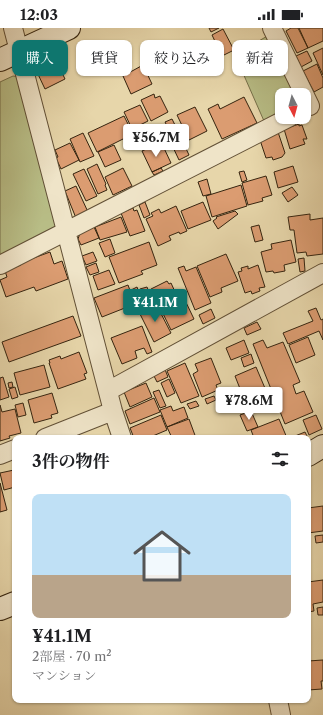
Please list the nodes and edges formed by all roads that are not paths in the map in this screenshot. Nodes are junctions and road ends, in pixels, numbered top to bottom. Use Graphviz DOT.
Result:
graph roads {
  1 [pos="13,28"];
  2 [pos="69,28"];
  3 [pos="272,28"];
  4 [pos="17,40"];
  5 [pos="43,40"];
  6 [pos="12,55"];
  7 [pos="0,60"];
  8 [pos="26,76"];
  9 [pos="312,105"];
  10 [pos="276,124"];
  11 [pos="66,231"];
  12 [pos="0,265"];
  13 [pos="323,273"];
  14 [pos="108,391"];
  15 [pos="113,411"];
  16 [pos="52,435"];
  17 [pos="121,435"];
  18 [pos="323,446"];
  19 [pos="12,451"];
  20 [pos="311,453"];
  21 [pos="0,455"];
  22 [pos="12,604"];
  23 [pos="0,609"];
  24 [pos="279,703"];
  25 [pos="281,715"];
  1 -- 4 [label="street"];
  2 -- 5 [label="street"];
  3 -- 9 [label="street"];
  6 -- 7 [label="street"];
  8 -- 11 [label="street"];
  10 -- 11 [label="street"];
  11 -- 12 [label="street"];
  11 -- 14 [label="street"];
  13 -- 14 [label="street"];
  14 -- 15 [label="street"];
  15 -- 16 [label="street"];
  15 -- 17 [label="street"];
  18 -- 20 [label="street"];
  19 -- 21 [label="street"];
  22 -- 23 [label="street"];
  24 -- 25 [label="street"];
}
